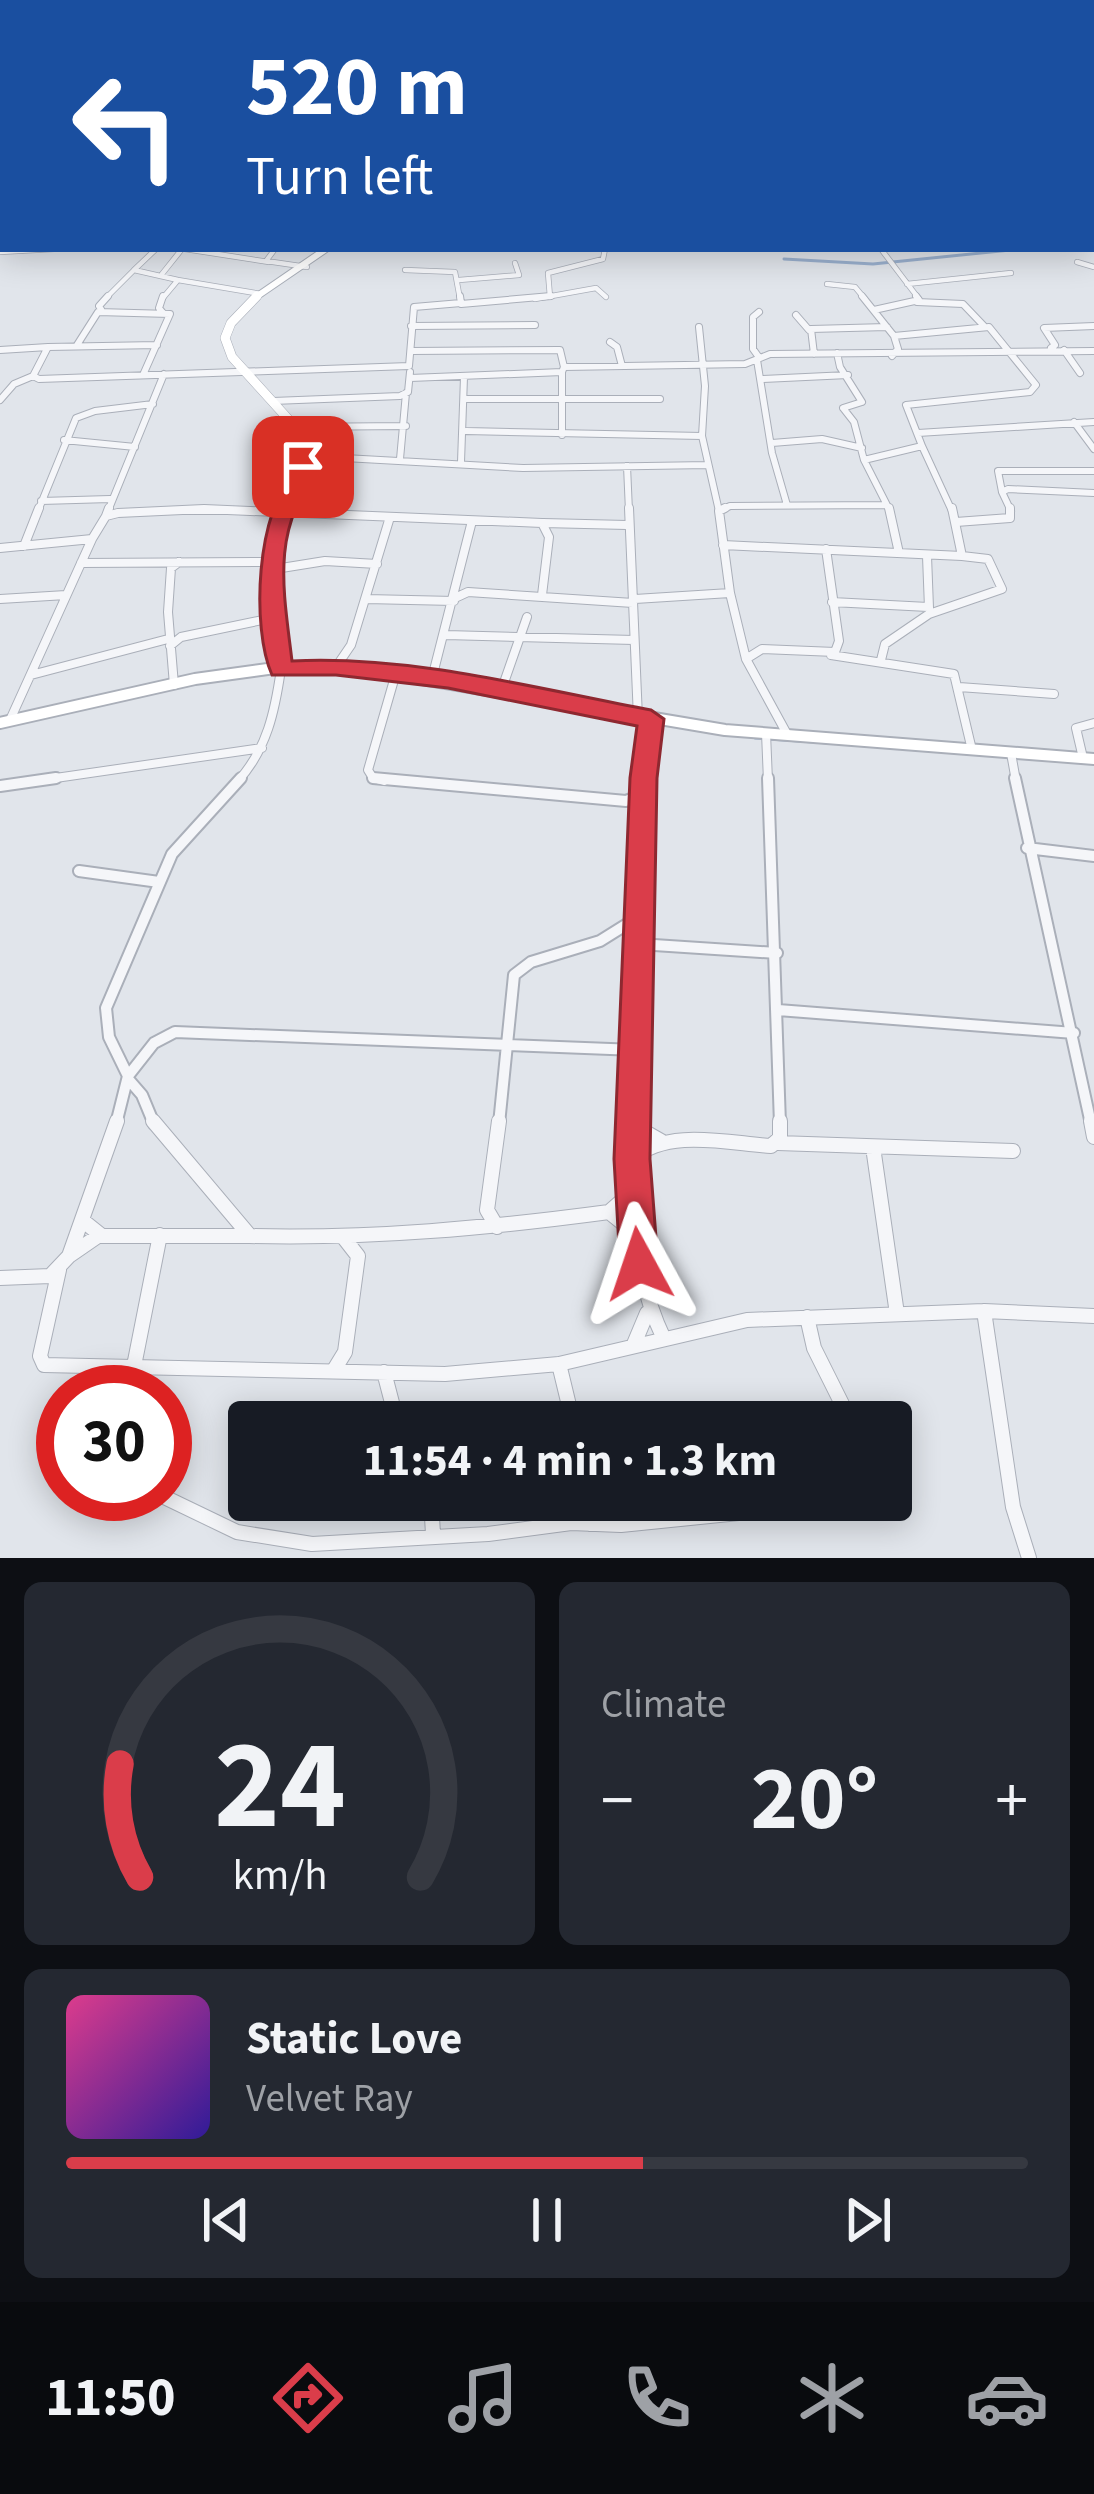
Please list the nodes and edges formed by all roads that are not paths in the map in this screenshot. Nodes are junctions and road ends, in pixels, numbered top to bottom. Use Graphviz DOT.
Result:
graph roads {
  1 [pos="0,252"];
  2 [pos="17,252"];
  3 [pos="153,252"];
  4 [pos="181,252"];
  5 [pos="204,252"];
  6 [pos="273,252"];
  7 [pos="323,252"];
  8 [pos="605,252"];
  9 [pos="883,252"];
  10 [pos="269,262"];
  11 [pos="1077,262"];
  12 [pos="0,263"];
  13 [pos="514,263"];
  14 [pos="1094,267"];
  15 [pos="307,268"];
  16 [pos="134,270"];
  17 [pos="405,270"];
  18 [pos="458,273"];
  19 [pos="1010,273"];
  20 [pos="162,274"];
  21 [pos="178,280"];
  22 [pos="827,284"];
  23 [pos="907,284"];
  24 [pos="261,294"];
  25 [pos="550,296"];
  26 [pos="606,297"];
  27 [pos="917,302"];
  28 [pos="461,304"];
  29 [pos="874,310"];
  30 [pos="101,311"];
  31 [pos="759,311"];
  32 [pos="163,313"];
  33 [pos="796,315"];
  34 [pos="535,325"];
  35 [pos="412,326"];
  36 [pos="986,326"];
  37 [pos="1094,326"];
  38 [pos="699,327"];
  39 [pos="887,327"];
  40 [pos="809,330"];
  41 [pos="894,336"];
  42 [pos="610,343"];
  43 [pos="77,345"];
  44 [pos="157,345"];
  45 [pos="47,347"];
  46 [pos="1051,348"];
  47 [pos="0,350"];
  48 [pos="1009,350"];
  49 [pos="1064,350"];
  50 [pos="411,351"];
  51 [pos="1094,351"];
  52 [pos="837,353"];
  53 [pos="818,354"];
  54 [pos="896,354"];
  55 [pos="758,358"];
  56 [pos="700,364"];
  57 [pos="409,366"];
  58 [pos="622,366"];
  59 [pos="563,369"];
  60 [pos="837,370"];
  61 [pos="245,372"];
  62 [pos="1080,373"];
  63 [pos="164,374"];
  64 [pos="143,375"];
  65 [pos="33,376"];
  66 [pos="464,376"];
  67 [pos="410,378"];
  68 [pos="763,380"];
  69 [pos="406,393"];
  70 [pos="466,399"];
  71 [pos="565,399"];
  72 [pos="660,399"];
  73 [pos="0,400"];
  74 [pos="273,401"];
  75 [pos="153,404"];
  76 [pos="1074,422"];
  77 [pos="1094,422"];
  78 [pos="406,426"];
  79 [pos="290,427"];
  80 [pos="466,431"];
  81 [pos="918,433"];
  82 [pos="562,435"];
  83 [pos="702,436"];
  84 [pos="64,440"];
  85 [pos="772,443"];
  86 [pos="922,446"];
  87 [pos="135,447"];
  88 [pos="862,448"];
  89 [pos="1094,449"];
  90 [pos="291,455"];
  91 [pos="343,456"];
  92 [pos="400,459"];
  93 [pos="865,460"];
  94 [pos="461,462"];
  95 [pos="708,465"];
  96 [pos="627,466"];
  97 [pos="1094,471"];
  98 [pos="307,473"];
  99 [pos="1002,492"];
  100 [pos="1094,493"];
  101 [pos="110,499"];
  102 [pos="40,501"];
  103 [pos="788,505"];
  104 [pos="886,505"];
  105 [pos="719,511"];
  106 [pos="285,515"];
  107 [pos="106,516"];
  108 [pos="390,517"];
  109 [pos="472,521"];
  110 [pos="542,523"];
  111 [pos="956,523"];
  112 [pos="627,525"];
  113 [pos="92,539"];
  114 [pos="24,546"];
  115 [pos="0,548"];
  116 [pos="724,549"];
  117 [pos="826,549"];
  118 [pos="898,553"];
  119 [pos="927,556"];
  120 [pos="962,556"];
  121 [pos="81,562"];
  122 [pos="376,563"];
  123 [pos="171,564"];
  124 [pos="269,566"];
  125 [pos="66,595"];
  126 [pos="459,595"];
  127 [pos="542,595"];
  128 [pos="731,598"];
  129 [pos="0,599"];
  130 [pos="366,599"];
  131 [pos="634,601"];
  132 [pos="832,602"];
  133 [pos="929,610"];
  134 [pos="527,616"];
  135 [pos="272,618"];
  136 [pos="446,634"];
  137 [pos="525,634"];
  138 [pos="634,640"];
  139 [pos="169,643"];
  140 [pos="742,643"];
  141 [pos="762,649"];
  142 [pos="831,655"];
  143 [pos="746,659"];
  144 [pos="881,660"];
  145 [pos="336,667"];
  146 [pos="281,669"];
  147 [pos="31,674"];
  148 [pos="396,674"];
  149 [pos="432,678"];
  150 [pos="174,685"];
  151 [pos="959,687"];
  152 [pos="501,691"];
  153 [pos="1054,694"];
  154 [pos="644,718"];
  155 [pos="5,721"];
  156 [pos="1094,723"];
  157 [pos="766,733"];
  158 [pos="787,734"];
  159 [pos="262,748"];
  160 [pos="971,749"];
  161 [pos="1011,753"];
  162 [pos="1089,758"];
  163 [pos="0,786"];
  164 [pos="643,794"];
  165 [pos="1027,848"];
  166 [pos="1094,856"];
  167 [pos="79,871"];
  168 [pos="159,882"];
  169 [pos="640,916"];
  170 [pos="639,944"];
  171 [pos="777,953"];
  172 [pos="778,1010"];
  173 [pos="1074,1033"];
  174 [pos="509,1048"];
  175 [pos="636,1050"];
  176 [pos="128,1078"];
  177 [pos="1090,1098"];
  178 [pos="633,1125"];
  179 [pos="1094,1137"];
  180 [pos="661,1141"];
  181 [pos="778,1143"];
  182 [pos="873,1147"];
  183 [pos="1013,1151"];
  184 [pos="632,1159"];
  185 [pos="634,1190"];
  186 [pos="487,1210"];
  187 [pos="609,1212"];
  188 [pos="82,1220"];
  189 [pos="497,1227"];
  190 [pos="474,1228"];
  191 [pos="635,1233"];
  192 [pos="160,1235"];
  193 [pos="98,1236"];
  194 [pos="250,1236"];
  195 [pos="344,1238"];
  196 [pos="69,1256"];
  197 [pos="59,1270"];
  198 [pos="0,1278"];
  199 [pos="984,1311"];
  200 [pos="647,1313"];
  201 [pos="897,1314"];
  202 [pos="1094,1316"];
  203 [pos="806,1317"];
  204 [pos="664,1339"];
  205 [pos="634,1345"];
  206 [pos="345,1352"];
  207 [pos="559,1364"];
  208 [pos="44,1365"];
  209 [pos="136,1365"];
  210 [pos="192,1367"];
  211 [pos="334,1370"];
  212 [pos="358,1371"];
  213 [pos="384,1372"];
  214 [pos="392,1401"];
  215 [pos="568,1401"];
  216 [pos="840,1401"];
  217 [pos="192,1512"];
  218 [pos="432,1521"];
  219 [pos="588,1521"];
  220 [pos="661,1521"];
  221 [pos="571,1523"];
  222 [pos="590,1524"];
  223 [pos="433,1534"];
  224 [pos="1029,1558"];
  1 -- 2 [label="street"];
  2 -- 12 [label="street"];
  3 -- 16 [label="street"];
  4 -- 20 [label="street"];
  5 -- 10 [label="street"];
  6 -- 10 [label="street"];
  7 -- 15 [label="street"];
  8 -- 25 [label="street"];
  9 -- 23 [label="street"];
  10 -- 15 [label="street"];
  11 -- 14 [label="street"];
  13 -- 18 [label="street"];
  15 -- 24 [label="street"];
  16 -- 20 [label="street"];
  16 -- 30 [label="street"];
  17 -- 18 [label="street"];
  18 -- 28 [label="street"];
  19 -- 23 [label="street"];
  20 -- 21 [label="street"];
  21 -- 24 [label="street"];
  21 -- 32 [label="street"];
  22 -- 29 [label="street"];
  23 -- 27 [label="street"];
  24 -- 61 [label="street"];
  25 -- 26 [label="street"];
  25 -- 28 [label="street"];
  27 -- 29 [label="street"];
  27 -- 36 [label="street"];
  28 -- 35 [label="street"];
  29 -- 39 [label="street"];
  30 -- 32 [label="street"];
  30 -- 43 [label="street"];
  31 -- 55 [label="street"];
  32 -- 44 [label="street"];
  33 -- 40 [label="street"];
  34 -- 35 [label="street"];
  35 -- 50 [label="street"];
  36 -- 41 [label="street"];
  36 -- 48 [label="street"];
  37 -- 46 [label="street"];
  38 -- 56 [label="street"];
  39 -- 40 [label="street"];
  39 -- 41 [label="street"];
  40 -- 53 [label="street"];
  41 -- 54 [label="street"];
  42 -- 58 [label="street"];
  43 -- 44 [label="street"];
  43 -- 45 [label="street"];
  44 -- 64 [label="street"];
  45 -- 47 [label="street"];
  45 -- 65 [label="street"];
  46 -- 48 [label="street"];
  46 -- 49 [label="street"];
  48 -- 54 [label="street"];
  48 -- 81 [label="street"];
  49 -- 51 [label="street"];
  49 -- 62 [label="street"];
  50 -- 57 [label="street"];
  50 -- 59 [label="street"];
  52 -- 53 [label="street"];
  52 -- 54 [label="street"];
  52 -- 60 [label="street"];
  53 -- 55 [label="street"];
  53 -- 60 [label="street"];
  55 -- 56 [label="street"];
  55 -- 68 [label="street"];
  56 -- 58 [label="street"];
  56 -- 83 [label="street"];
  57 -- 61 [label="street"];
  57 -- 67 [label="street"];
  58 -- 59 [label="street"];
  59 -- 66 [label="street"];
  59 -- 71 [label="street"];
  60 -- 68 [label="street"];
  60 -- 88 [label="street"];
  61 -- 63 [label="street"];
  61 -- 74 [label="street"];
  63 -- 64 [label="street"];
  63 -- 75 [label="street"];
  64 -- 65 [label="street"];
  65 -- 73 [label="street"];
  66 -- 67 [label="street"];
  66 -- 70 [label="street"];
  67 -- 69 [label="street"];
  68 -- 85 [label="street"];
  69 -- 74 [label="street"];
  69 -- 78 [label="street"];
  70 -- 71 [label="street"];
  70 -- 80 [label="street"];
  71 -- 72 [label="street"];
  71 -- 82 [label="street"];
  74 -- 79 [label="street"];
  75 -- 84 [label="street"];
  75 -- 87 [label="street"];
  76 -- 77 [label="street"];
  76 -- 81 [label="street"];
  76 -- 89 [label="street"];
  78 -- 79 [label="street"];
  78 -- 92 [label="street"];
  79 -- 90 [label="street"];
  80 -- 82 [label="street"];
  80 -- 94 [label="street"];
  81 -- 86 [label="street"];
  82 -- 83 [label="street"];
  83 -- 95 [label="street"];
  84 -- 87 [label="street"];
  84 -- 102 [label="street"];
  85 -- 88 [label="street"];
  85 -- 103 [label="street"];
  86 -- 93 [label="street"];
  86 -- 111 [label="street"];
  87 -- 101 [label="street"];
  88 -- 93 [label="street"];
  90 -- 91 [label="street"];
  90 -- 98 [label="street"];
  91 -- 92 [label="street"];
  91 -- 98 [label="street"];
  92 -- 94 [label="street"];
  93 -- 104 [label="street"];
  94 -- 96 [label="street"];
  95 -- 96 [label="street"];
  95 -- 105 [label="street"];
  96 -- 112 [label="street"];
  97 -- 99 [label="street"];
  98 -- 106 [label="street"];
  99 -- 100 [label="street"];
  99 -- 111 [label="street"];
  101 -- 102 [label="street"];
  101 -- 107 [label="street"];
  102 -- 114 [label="street"];
  103 -- 104 [label="street"];
  103 -- 105 [label="street"];
  104 -- 118 [label="street"];
  105 -- 116 [label="street"];
  106 -- 107 [label="street"];
  106 -- 108 [label="street"];
  106 -- 124 [label="street"];
  107 -- 113 [label="street"];
  108 -- 109 [label="street"];
  108 -- 122 [label="street"];
  109 -- 110 [label="street"];
  109 -- 126 [label="street"];
  110 -- 112 [label="street"];
  110 -- 127 [label="street"];
  111 -- 120 [label="street"];
  112 -- 131 [label="street"];
  113 -- 114 [label="street"];
  113 -- 121 [label="street"];
  114 -- 115 [label="street"];
  116 -- 117 [label="street"];
  116 -- 128 [label="street"];
  117 -- 118 [label="street"];
  117 -- 132 [label="street"];
  118 -- 119 [label="street"];
  119 -- 120 [label="street"];
  119 -- 133 [label="street"];
  120 -- 133 [label="street"];
  121 -- 123 [label="street"];
  121 -- 125 [label="street"];
  122 -- 124 [label="street"];
  122 -- 130 [label="street"];
  123 -- 124 [label="street"];
  123 -- 139 [label="street"];
  124 -- 135 [label="street"];
  125 -- 129 [label="street"];
  125 -- 147 [label="street"];
  126 -- 127 [label="street"];
  126 -- 130 [label="street"];
  126 -- 136 [label="street"];
  127 -- 131 [label="street"];
  128 -- 131 [label="street"];
  128 -- 140 [label="street"];
  130 -- 145 [label="street"];
  131 -- 138 [label="street"];
  132 -- 133 [label="street"];
  132 -- 142 [label="street"];
  133 -- 144 [label="street"];
  134 -- 137 [label="street"];
  135 -- 139 [label="street"];
  135 -- 146 [label="street"];
  136 -- 137 [label="street"];
  136 -- 149 [label="street"];
  137 -- 138 [label="street"];
  137 -- 152 [label="street"];
  138 -- 154 [label="street"];
  139 -- 147 [label="street"];
  139 -- 150 [label="street"];
  140 -- 141 [label="street"];
  140 -- 143 [label="street"];
  141 -- 142 [label="street"];
  141 -- 143 [label="street"];
  142 -- 144 [label="street"];
  143 -- 158 [label="street"];
  144 -- 151 [label="street"];
  145 -- 146 [label="street"];
  145 -- 148 [label="street"];
  146 -- 150 [label="street"];
  146 -- 159 [label="street"];
  147 -- 155 [label="street"];
  148 -- 149 [label="street"];
  148 -- 164 [label="street"];
  149 -- 152 [label="street"];
  150 -- 155 [label="street"];
  151 -- 153 [label="street"];
  151 -- 160 [label="street"];
  152 -- 154 [label="street"];
  154 -- 157 [label="street"];
  154 -- 164 [label="street"];
  156 -- 162 [label="street"];
  157 -- 158 [label="street"];
  157 -- 171 [label="street"];
  158 -- 160 [label="street"];
  159 -- 163 [label="street"];
  159 -- 168 [label="street"];
  160 -- 161 [label="street"];
  161 -- 162 [label="street"];
  161 -- 165 [label="street"];
  164 -- 169 [label="street"];
  165 -- 166 [label="street"];
  165 -- 173 [label="street"];
  167 -- 168 [label="street"];
  168 -- 176 [label="street"];
  169 -- 170 [label="street"];
  169 -- 174 [label="street"];
  170 -- 171 [label="street"];
  170 -- 175 [label="street"];
  171 -- 172 [label="street"];
  172 -- 173 [label="street"];
  172 -- 181 [label="street"];
  173 -- 177 [label="street"];
  174 -- 175 [label="street"];
  174 -- 176 [label="street"];
  174 -- 186 [label="street"];
  175 -- 178 [label="street"];
  176 -- 188 [label="street"];
  176 -- 194 [label="street"];
  177 -- 179 [label="street"];
  178 -- 180 [label="street"];
  178 -- 184 [label="street"];
  180 -- 181 [label="street"];
  180 -- 184 [label="street"];
  181 -- 182 [label="street"];
  182 -- 183 [label="street"];
  182 -- 201 [label="street"];
  184 -- 185 [label="street"];
  185 -- 187 [label="street"];
  185 -- 191 [label="street"];
  186 -- 189 [label="street"];
  186 -- 190 [label="street"];
  187 -- 189 [label="street"];
  187 -- 191 [label="street"];
  188 -- 193 [label="street"];
  188 -- 196 [label="street"];
  189 -- 190 [label="street"];
  190 -- 195 [label="street"];
  191 -- 200 [label="street"];
  192 -- 193 [label="street"];
  192 -- 194 [label="street"];
  192 -- 209 [label="street"];
  193 -- 196 [label="street"];
  194 -- 195 [label="street"];
  195 -- 206 [label="street"];
  196 -- 197 [label="street"];
  197 -- 198 [label="street"];
  197 -- 208 [label="street"];
  199 -- 201 [label="street"];
  199 -- 202 [label="street"];
  199 -- 224 [label="street"];
  200 -- 204 [label="street"];
  200 -- 205 [label="street"];
  201 -- 203 [label="street"];
  203 -- 204 [label="street"];
  203 -- 216 [label="street"];
  204 -- 205 [label="street"];
  205 -- 207 [label="street"];
  206 -- 211 [label="street"];
  206 -- 212 [label="street"];
  207 -- 213 [label="street"];
  207 -- 215 [label="street"];
  210 -- 211 [label="street"];
  211 -- 212 [label="street"];
  212 -- 213 [label="street"];
  213 -- 214 [label="street"];
  217 -- 223 [label="street"];
  218 -- 223 [label="street"];
  219 -- 222 [label="street"];
  220 -- 222 [label="street"];
  221 -- 222 [label="street"];
  221 -- 223 [label="street"];
}
